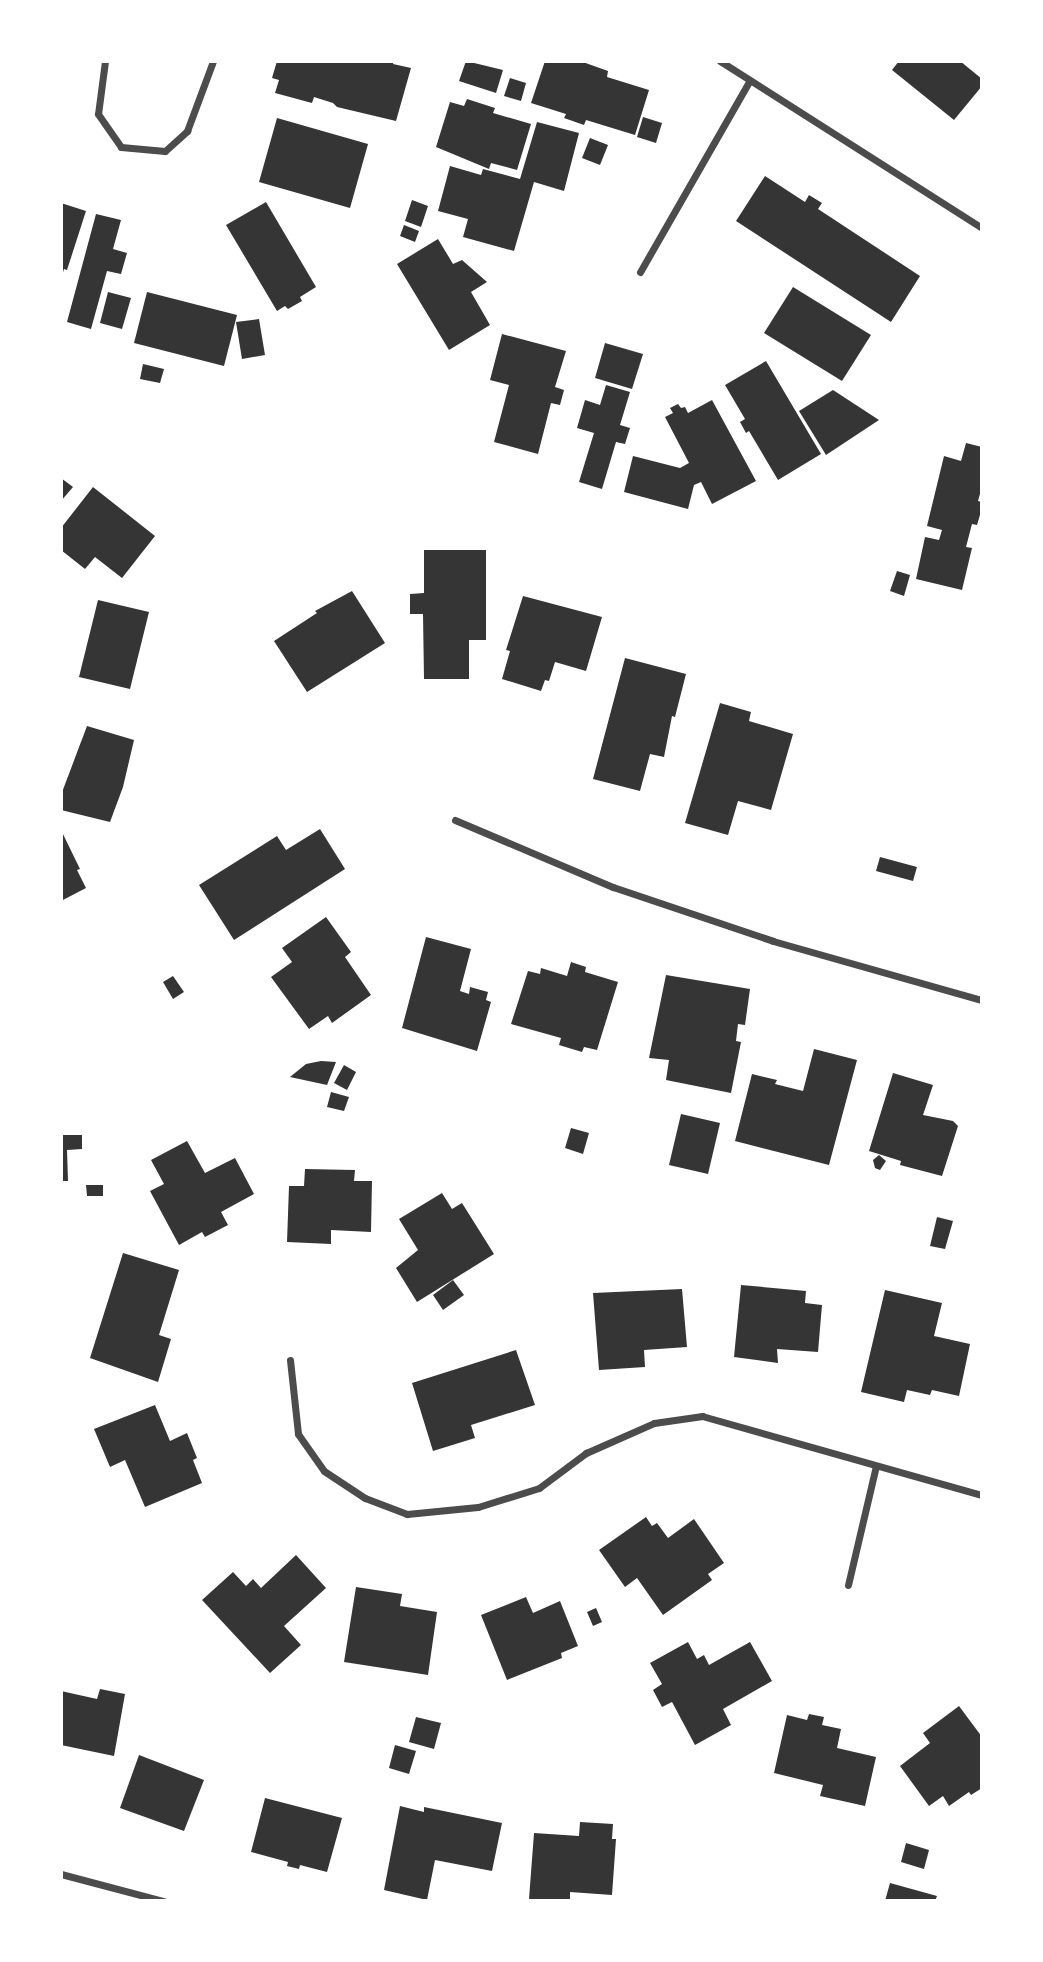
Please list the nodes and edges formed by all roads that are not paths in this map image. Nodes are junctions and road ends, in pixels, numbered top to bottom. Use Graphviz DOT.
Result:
graph roads {
  1 [pos="105,61"];
  2 [pos="213,61"];
  3 [pos="720,61"];
  4 [pos="750,80"];
  5 [pos="982,228"];
  6 [pos="640,272"];
  7 [pos="454,820"];
  8 [pos="982,1000"];
  9 [pos="289,1360"];
  10 [pos="876,1466"];
  11 [pos="982,1495"];
  12 [pos="848,1585"];
  13 [pos="61,1874"];
  14 [pos="163,1901"];
  1 -- 2 [label="street"];
  3 -- 4 [label="street"];
  4 -- 5 [label="street"];
  4 -- 6 [label="street"];
  7 -- 8 [label="street"];
  9 -- 10 [label="street"];
  10 -- 11 [label="street"];
  10 -- 12 [label="street"];
  13 -- 14 [label="street"];
}
